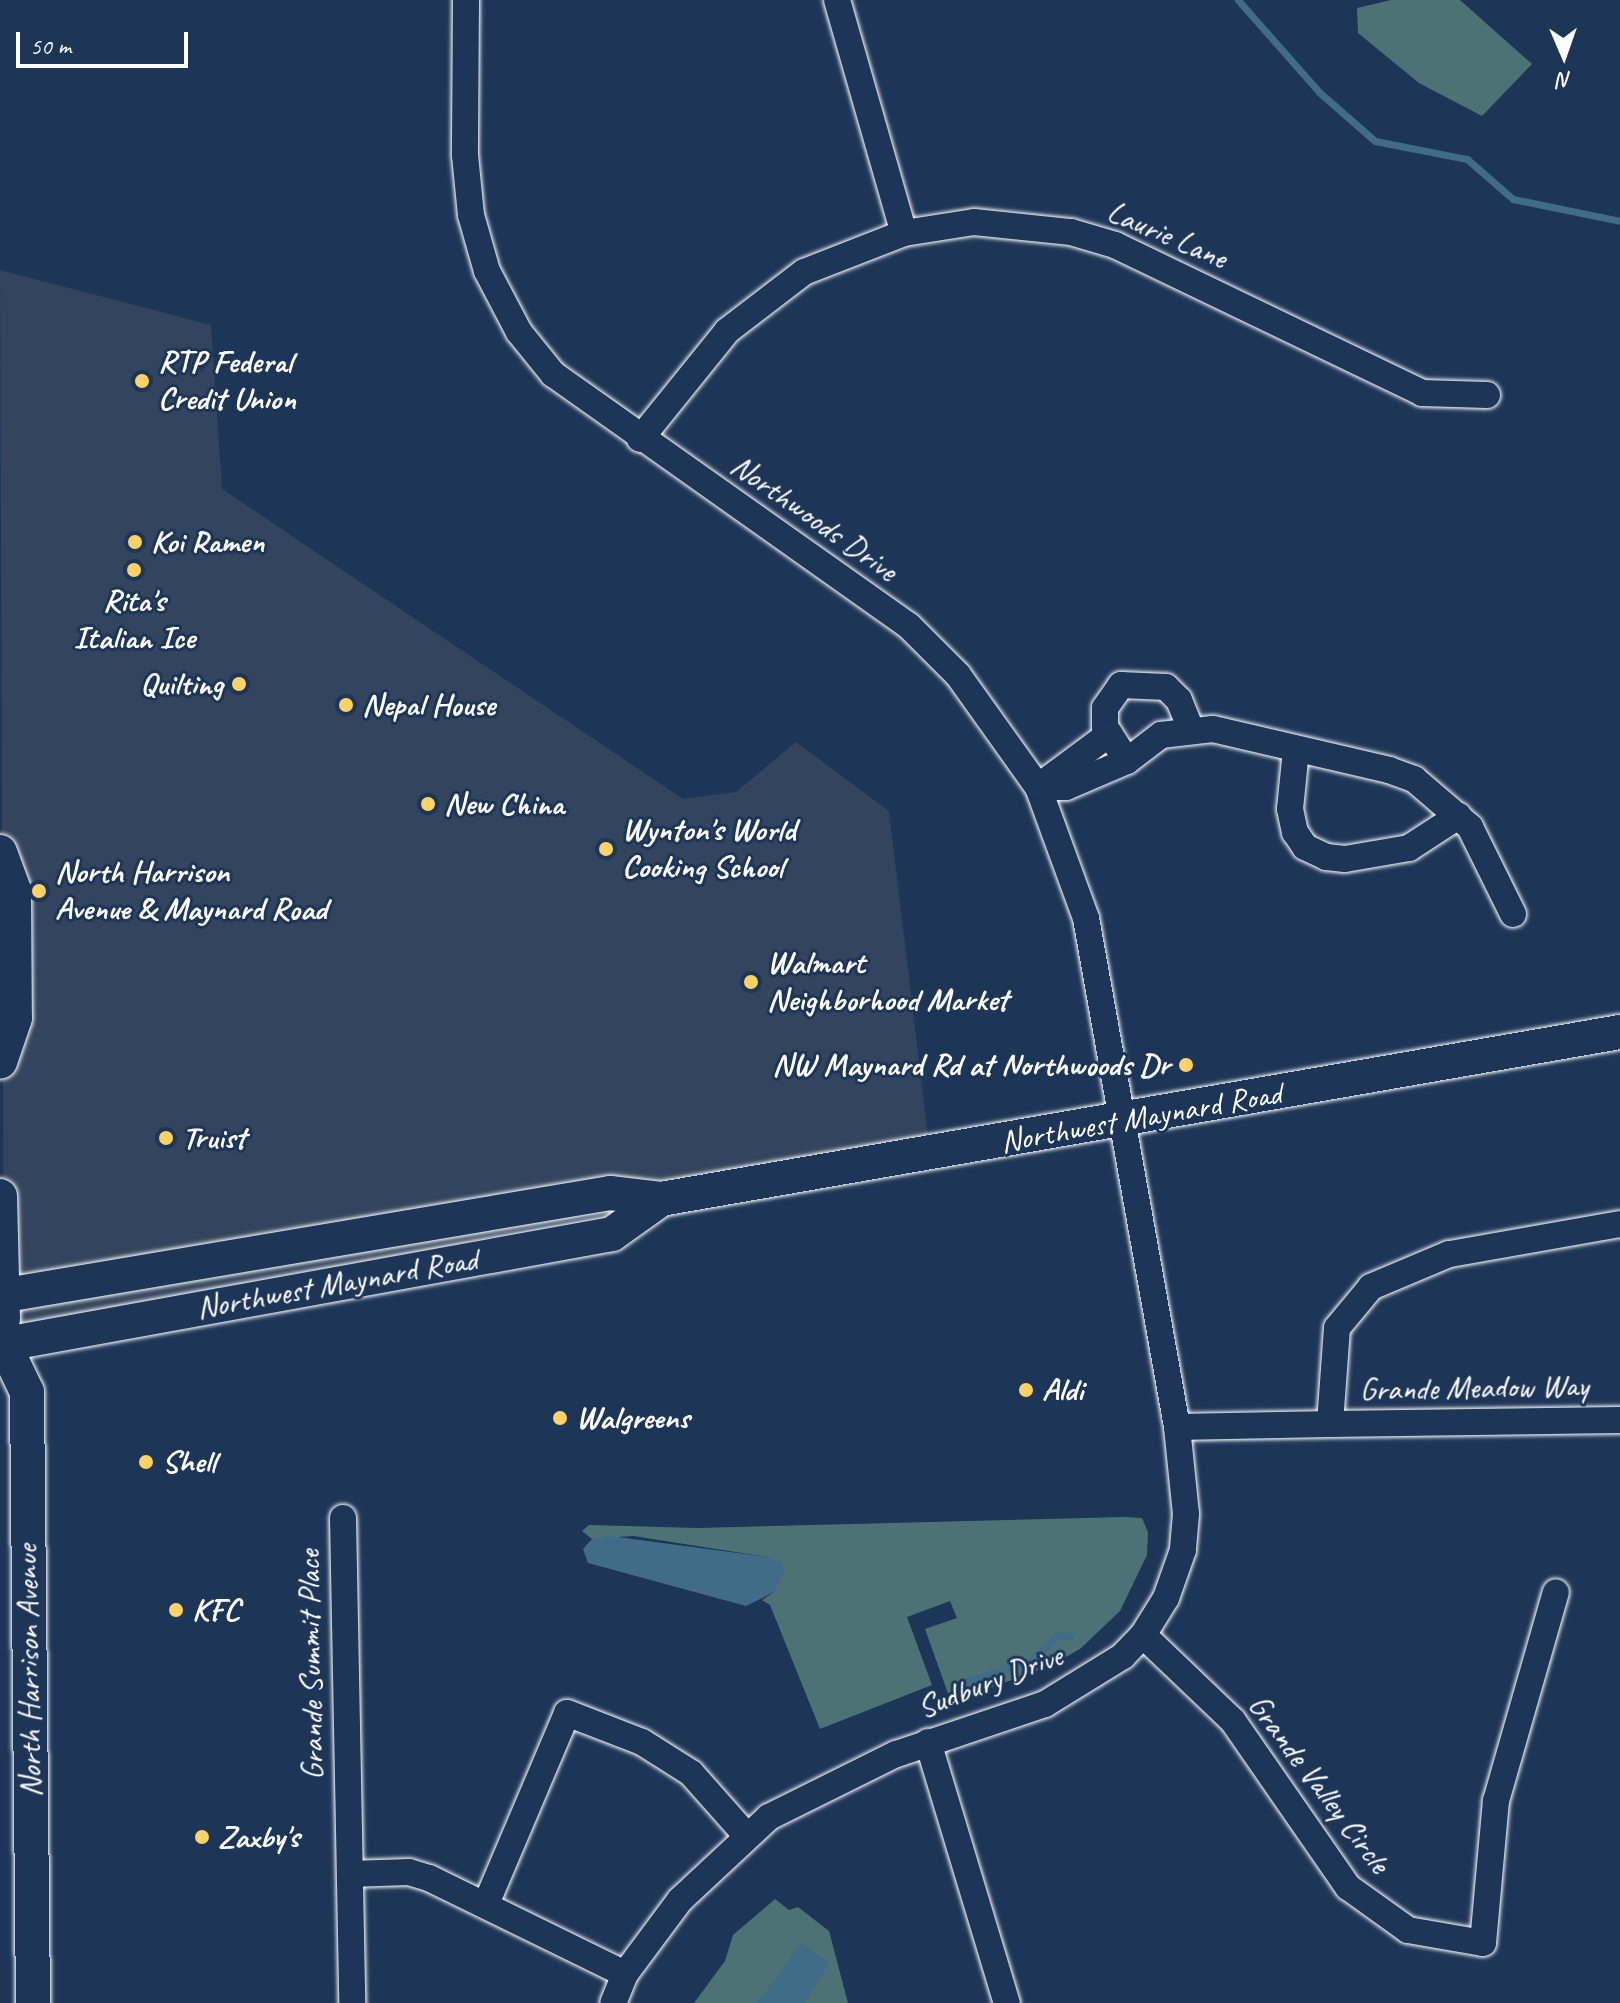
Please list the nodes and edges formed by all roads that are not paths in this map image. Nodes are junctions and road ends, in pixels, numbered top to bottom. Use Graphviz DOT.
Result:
graph roads {
  1 [pos="466,0"];
  2 [pos="837,0"];
  3 [pos="904,233"];
  4 [pos="1487,395"];
  5 [pos="640,439"];
  6 [pos="1191,730"];
  7 [pos="1109,734"];
  8 [pos="1296,750"];
  9 [pos="1127,761"];
  10 [pos="1038,787"];
  11 [pos="1458,816"];
  12 [pos="0,852"];
  13 [pos="1513,914"];
  14 [pos="1620,1032"];
  15 [pos="0,1062"];
  16 [pos="1122,1122"];
  17 [pos="0,1196"];
  18 [pos="661,1199"];
  19 [pos="1620,1224"];
  20 [pos="1,1296"];
  21 [pos="1,1348"];
  22 [pos="1620,1420"];
  23 [pos="1330,1424"];
  24 [pos="1177,1427"];
  25 [pos="343,1518"];
  26 [pos="1556,1592"];
  27 [pos="1143,1635"];
  28 [pos="928,1742"];
  29 [pos="746,1835"];
  30 [pos="350,1874"];
  31 [pos="486,1904"];
  32 [pos="625,1974"];
  33 [pos="33,2003"];
  34 [pos="352,2003"];
  35 [pos="613,2003"];
  36 [pos="1007,2003"];
  1 -- 5 [label="street, Northwoods Drive"];
  2 -- 3 [label="street"];
  3 -- 4 [label="street, Laurie Lane"];
  3 -- 5 [label="street, Laurie Lane"];
  5 -- 10 [label="street, Northwoods Drive"];
  6 -- 7 [label="street"];
  6 -- 8 [label="street"];
  6 -- 9 [label="street"];
  7 -- 9 [label="street"];
  7 -- 10 [label="street"];
  8 -- 11 [label="street"];
  8 -- 11 [label="street"];
  9 -- 10 [label="street"];
  10 -- 16 [label="street, Northwoods Drive"];
  11 -- 13 [label="street"];
  12 -- 15 [label="main road"];
  14 -- 16 [label="main road, Northwest Maynard Road"];
  16 -- 18 [label="main road, Northwest Maynard Road"];
  16 -- 24 [label="street, Sudbury Drive"];
  17 -- 20 [label="main road, North Harrison Avenue"];
  18 -- 20 [label="main road, Northwest Maynard Road"];
  18 -- 21 [label="main road, Northwest Maynard Road"];
  19 -- 23 [label="street, Grande Meadow Way"];
  20 -- 21 [label="main road, North Harrison Avenue"];
  21 -- 33 [label="main road, North Harrison Avenue"];
  22 -- 23 [label="street, Grande Meadow Way"];
  23 -- 24 [label="street, Grande Meadow Way"];
  24 -- 27 [label="street, Sudbury Drive"];
  25 -- 30 [label="street, Grande Summit Place"];
  26 -- 27 [label="street, Grande Valley Circle"];
  27 -- 28 [label="street, Sudbury Drive"];
  28 -- 29 [label="street, Sudbury Drive"];
  28 -- 36 [label="street"];
  29 -- 31 [label="street"];
  29 -- 32 [label="street, Sudbury Drive"];
  30 -- 31 [label="street"];
  30 -- 34 [label="street, Grande Summit Place"];
  31 -- 32 [label="street"];
  32 -- 35 [label="street, Sudbury Drive"];
}
